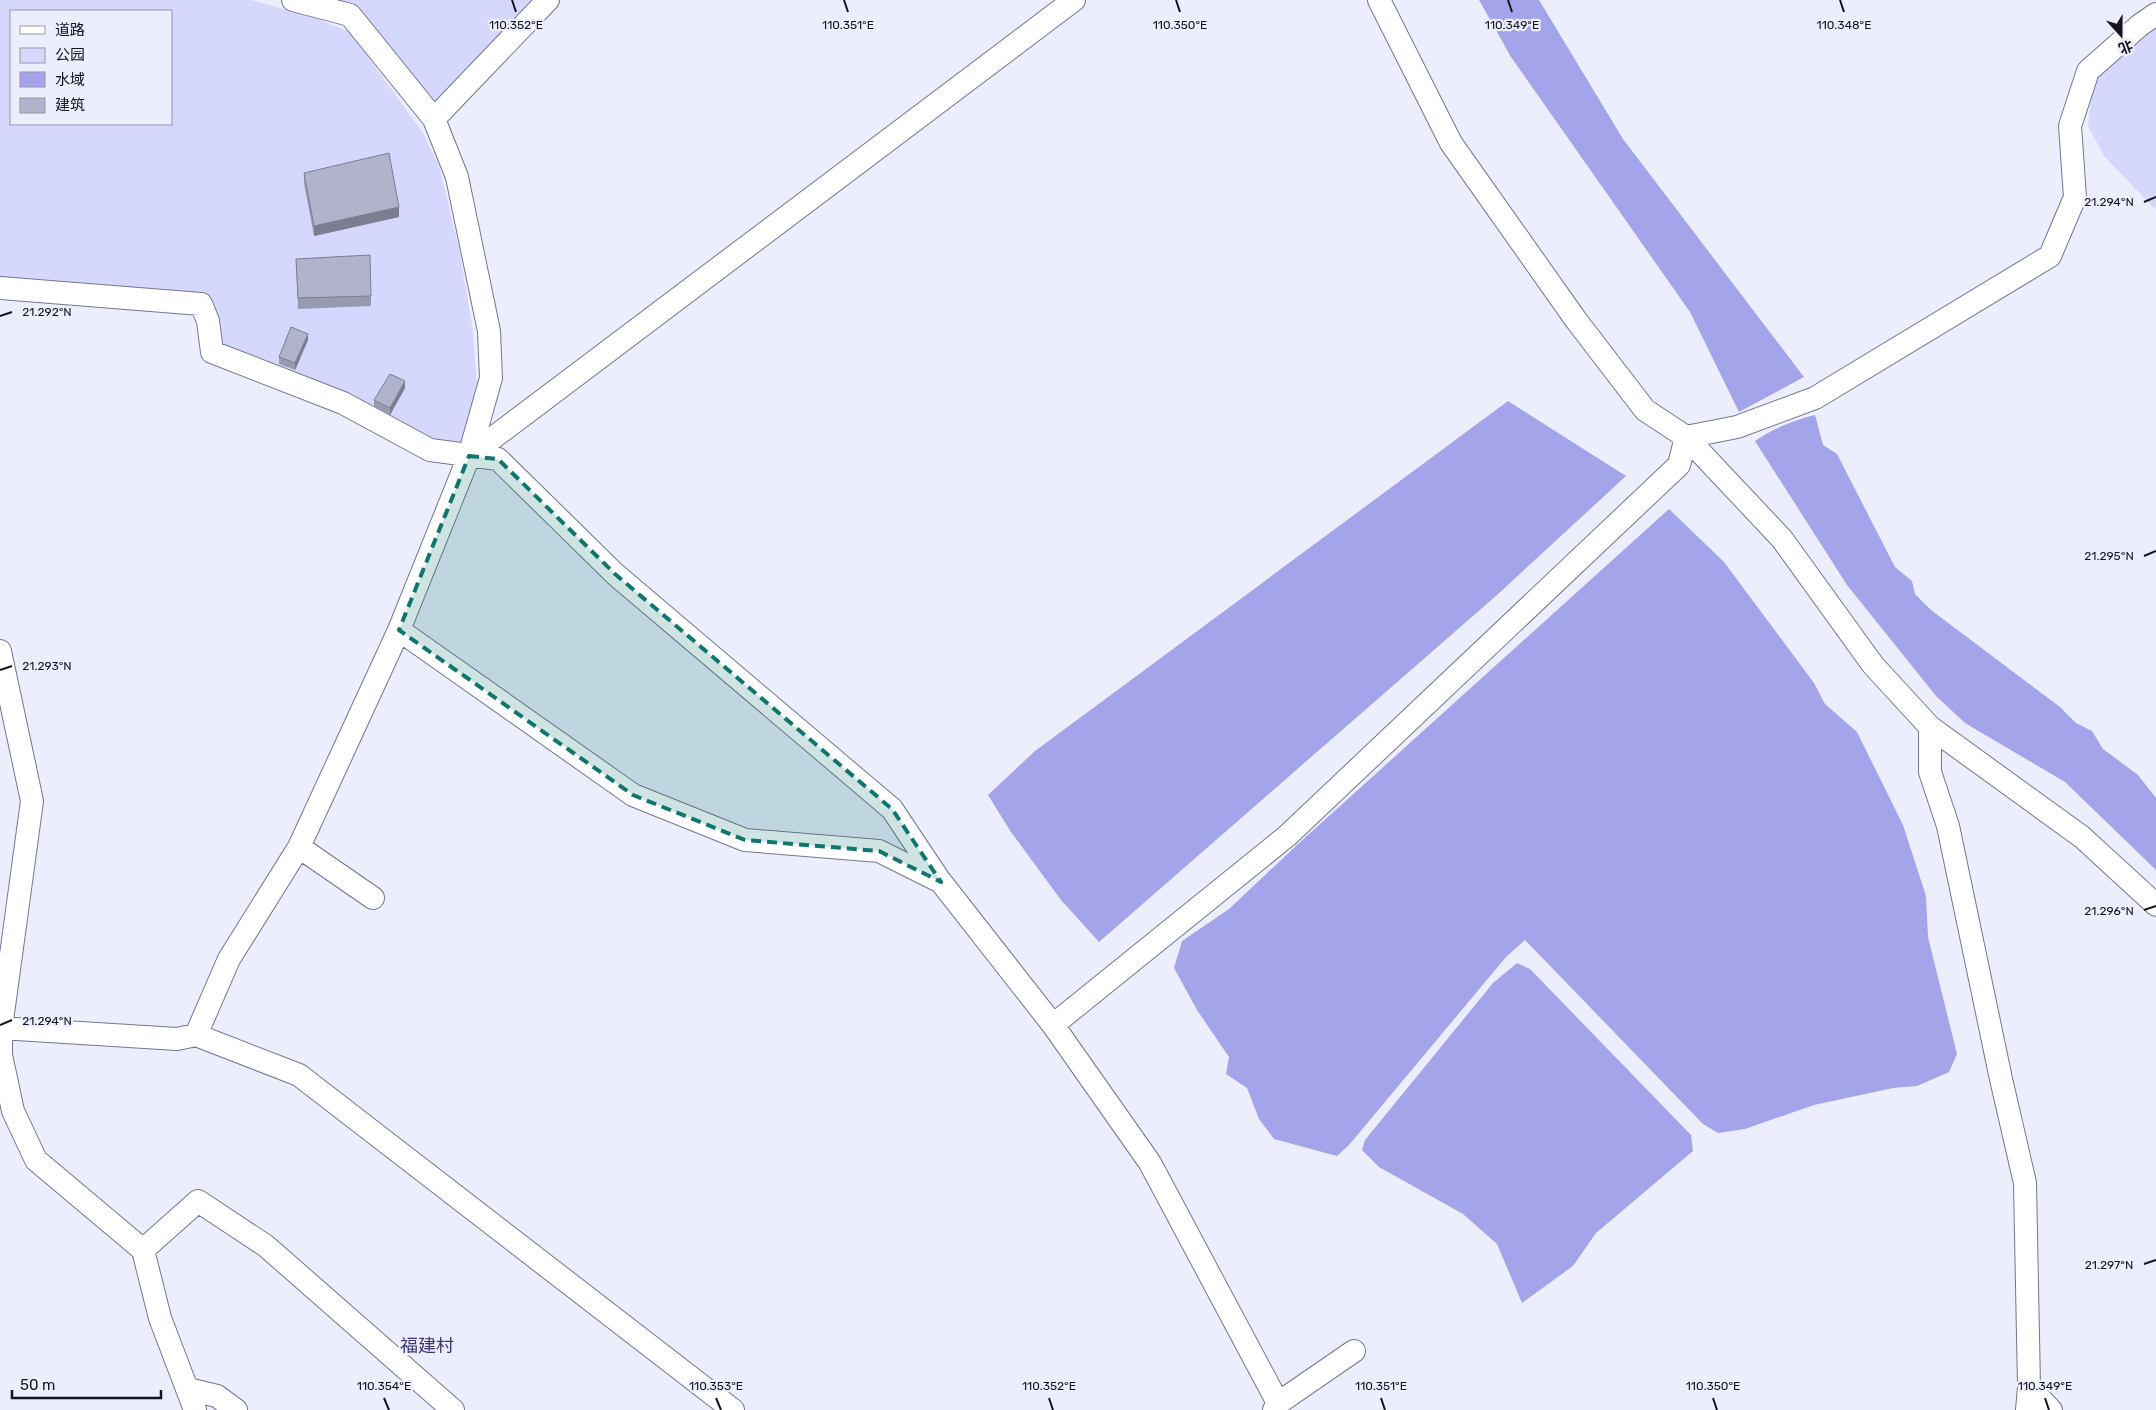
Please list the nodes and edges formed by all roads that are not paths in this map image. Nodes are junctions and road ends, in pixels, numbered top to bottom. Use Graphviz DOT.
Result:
graph roads {
  1 [pos="293,0"];
  2 [pos="548,0"];
  3 [pos="1074,0"];
  4 [pos="1379,0"];
  5 [pos="2156,14"];
  6 [pos="434,118"];
  7 [pos="0,288"];
  8 [pos="1686,437"];
  9 [pos="469,456"];
  10 [pos="399,630"];
  11 [pos="0,651"];
  12 [pos="1930,727"];
  13 [pos="299,847"];
  14 [pos="941,882"];
  15 [pos="373,898"];
  16 [pos="2156,905"];
  17 [pos="1053,1025"];
  18 [pos="1,1028"];
  19 [pos="196,1035"];
  20 [pos="143,1250"];
  21 [pos="1354,1351"];
  22 [pos="2029,1387"];
  23 [pos="191,1400"];
  24 [pos="1276,1407"];
  25 [pos="236,1410"];
  26 [pos="453,1410"];
  27 [pos="732,1410"];
  28 [pos="2027,1410"];
  29 [pos="2050,1410"];
  1 -- 6 [label="street"];
  2 -- 6 [label="street"];
  3 -- 9 [label="street"];
  4 -- 8 [label="street"];
  5 -- 8 [label="street"];
  6 -- 9 [label="street"];
  7 -- 9 [label="street"];
  8 -- 12 [label="street"];
  8 -- 17 [label="street"];
  9 -- 10 [label="street"];
  9 -- 14 [label="street"];
  10 -- 13 [label="street"];
  10 -- 14 [label="street"];
  11 -- 18 [label="street"];
  12 -- 16 [label="street"];
  12 -- 22 [label="street"];
  13 -- 15 [label="street"];
  13 -- 19 [label="street"];
  14 -- 17 [label="street"];
  17 -- 24 [label="street"];
  18 -- 19 [label="street"];
  18 -- 20 [label="street"];
  19 -- 27 [label="street"];
  20 -- 23 [label="street"];
  20 -- 26 [label="street"];
  21 -- 24 [label="street"];
  22 -- 28 [label="street"];
  22 -- 29 [label="street"];
  23 -- 25 [label="street"];
}
